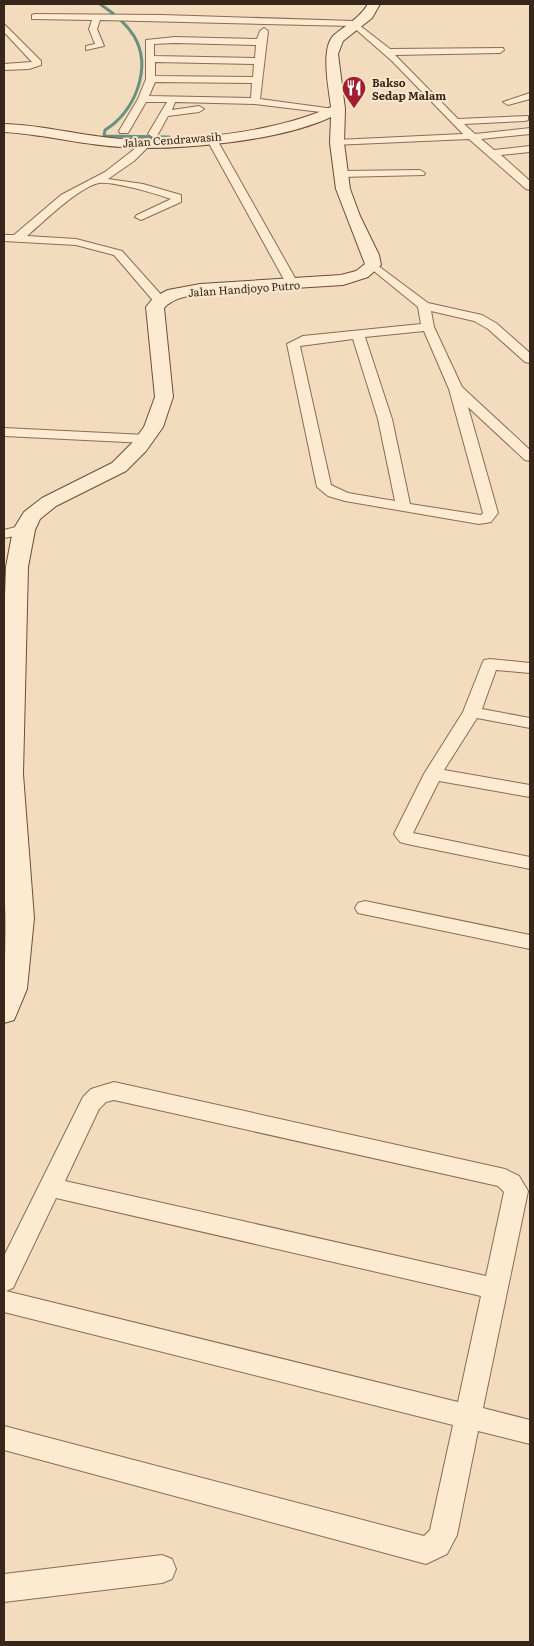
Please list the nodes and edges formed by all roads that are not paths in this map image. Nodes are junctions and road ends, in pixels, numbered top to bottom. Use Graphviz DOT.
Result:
graph roads {
  1 [pos="374,4"];
  2 [pos="146,9"];
  3 [pos="35,17"];
  4 [pos="97,18"];
  5 [pos="162,18"];
  6 [pos="354,24"];
  7 [pos="4,27"];
  8 [pos="176,32"];
  9 [pos="261,42"];
  10 [pos="89,48"];
  11 [pos="500,50"];
  12 [pos="387,52"];
  13 [pos="151,59"];
  14 [pos="259,61"];
  15 [pos="4,67"];
  16 [pos="151,79"];
  17 [pos="258,80"];
  18 [pos="530,96"];
  19 [pos="143,99"];
  20 [pos="172,100"];
  21 [pos="244,101"];
  22 [pos="255,101"];
  23 [pos="266,102"];
  24 [pos="508,102"];
  25 [pos="336,110"];
  26 [pos="165,114"];
  27 [pos="316,118"];
  28 [pos="525,118"];
  29 [pos="456,122"];
  30 [pos="4,128"];
  31 [pos="124,131"];
  32 [pos="530,131"];
  33 [pos="469,137"];
  34 [pos="150,138"];
  35 [pos="211,138"];
  36 [pos="338,143"];
  37 [pos="530,149"];
  38 [pos="494,152"];
  39 [pos="420,172"];
  40 [pos="340,174"];
  41 [pos="97,180"];
  42 [pos="530,187"];
  43 [pos="141,217"];
  44 [pos="4,238"];
  45 [pos="18,238"];
  46 [pos="374,265"];
  47 [pos="293,285"];
  48 [pos="160,301"];
  49 [pos="424,306"];
  50 [pos="428,327"];
  51 [pos="358,334"];
  52 [pos="530,359"];
  53 [pos="456,389"];
  54 [pos="4,432"];
  55 [pos="146,439"];
  56 [pos="530,457"];
  57 [pos="403,506"];
  58 [pos="24,530"];
  59 [pos="4,534"];
  60 [pos="10,613"];
  61 [pos="530,668"];
  62 [pos="472,712"];
  63 [pos="530,723"];
  64 [pos="7,774"];
  65 [pos="433,774"];
  66 [pos="530,791"];
  67 [pos="10,829"];
  68 [pos="530,863"];
  69 [pos="366,908"];
  70 [pos="530,942"];
  71 [pos="4,1012"];
  72 [pos="49,1188"];
  73 [pos="4,1281"];
  74 [pos="496,1289"];
  75 [pos="4,1301"];
  76 [pos="469,1416"];
  77 [pos="530,1432"];
  78 [pos="4,1438"];
  79 [pos="162,1570"];
  80 [pos="4,1588"];
  1 -- 6 [label="street"];
  2 -- 5 [label="street"];
  3 -- 4 [label="street"];
  4 -- 5 [label="street"];
  4 -- 10 [label="street"];
  5 -- 6 [label="street"];
  6 -- 12 [label="street"];
  6 -- 25 [label="street"];
  7 -- 15 [label="street"];
  8 -- 9 [label="street"];
  8 -- 9 [label="street"];
  8 -- 13 [label="street"];
  9 -- 14 [label="street"];
  11 -- 12 [label="street"];
  12 -- 29 [label="street"];
  13 -- 14 [label="street"];
  13 -- 16 [label="street"];
  14 -- 17 [label="street"];
  16 -- 17 [label="street"];
  16 -- 19 [label="street"];
  17 -- 22 [label="street"];
  18 -- 24 [label="street"];
  19 -- 20 [label="street"];
  19 -- 31 [label="street"];
  20 -- 21 [label="street"];
  20 -- 26 [label="street"];
  21 -- 22 [label="street"];
  21 -- 26 [label="street"];
  22 -- 23 [label="street"];
  23 -- 25 [label="street"];
  23 -- 27 [label="street"];
  25 -- 27 [label="street, Jalan Cendrawasih"];
  25 -- 36 [label="street"];
  26 -- 34 [label="street"];
  27 -- 35 [label="street, Jalan Cendrawasih"];
  28 -- 29 [label="street"];
  29 -- 33 [label="street"];
  30 -- 34 [label="street, Jalan Cendrawasih"];
  32 -- 33 [label="street"];
  33 -- 36 [label="street"];
  33 -- 38 [label="street"];
  34 -- 35 [label="street, Jalan Cendrawasih"];
  34 -- 41 [label="street"];
  35 -- 47 [label="street"];
  36 -- 40 [label="street"];
  37 -- 38 [label="street"];
  38 -- 42 [label="street"];
  39 -- 40 [label="street"];
  40 -- 46 [label="street"];
  41 -- 43 [label="street"];
  41 -- 45 [label="street"];
  44 -- 45 [label="street"];
  45 -- 48 [label="street"];
  46 -- 47 [label="street, Jalan Handjoyo Putro"];
  46 -- 49 [label="street"];
  47 -- 48 [label="street, Jalan Handjoyo Putro"];
  48 -- 55 [label="street"];
  49 -- 50 [label="street"];
  49 -- 52 [label="street"];
  50 -- 51 [label="street"];
  50 -- 53 [label="street"];
  51 -- 57 [label="street"];
  51 -- 57 [label="street"];
  53 -- 56 [label="street"];
  53 -- 57 [label="street"];
  54 -- 55 [label="street"];
  55 -- 58 [label="street"];
  58 -- 59 [label="street"];
  58 -- 60 [label="street"];
  60 -- 64 [label="street"];
  61 -- 62 [label="street"];
  62 -- 63 [label="street"];
  62 -- 65 [label="street"];
  64 -- 67 [label="street"];
  65 -- 66 [label="street"];
  65 -- 68 [label="street"];
  67 -- 71 [label="street"];
  69 -- 70 [label="street"];
  72 -- 73 [label="street"];
  72 -- 74 [label="street"];
  72 -- 74 [label="street"];
  74 -- 76 [label="street"];
  75 -- 76 [label="street"];
  76 -- 77 [label="street"];
  76 -- 78 [label="street"];
  79 -- 80 [label="street"];
}
